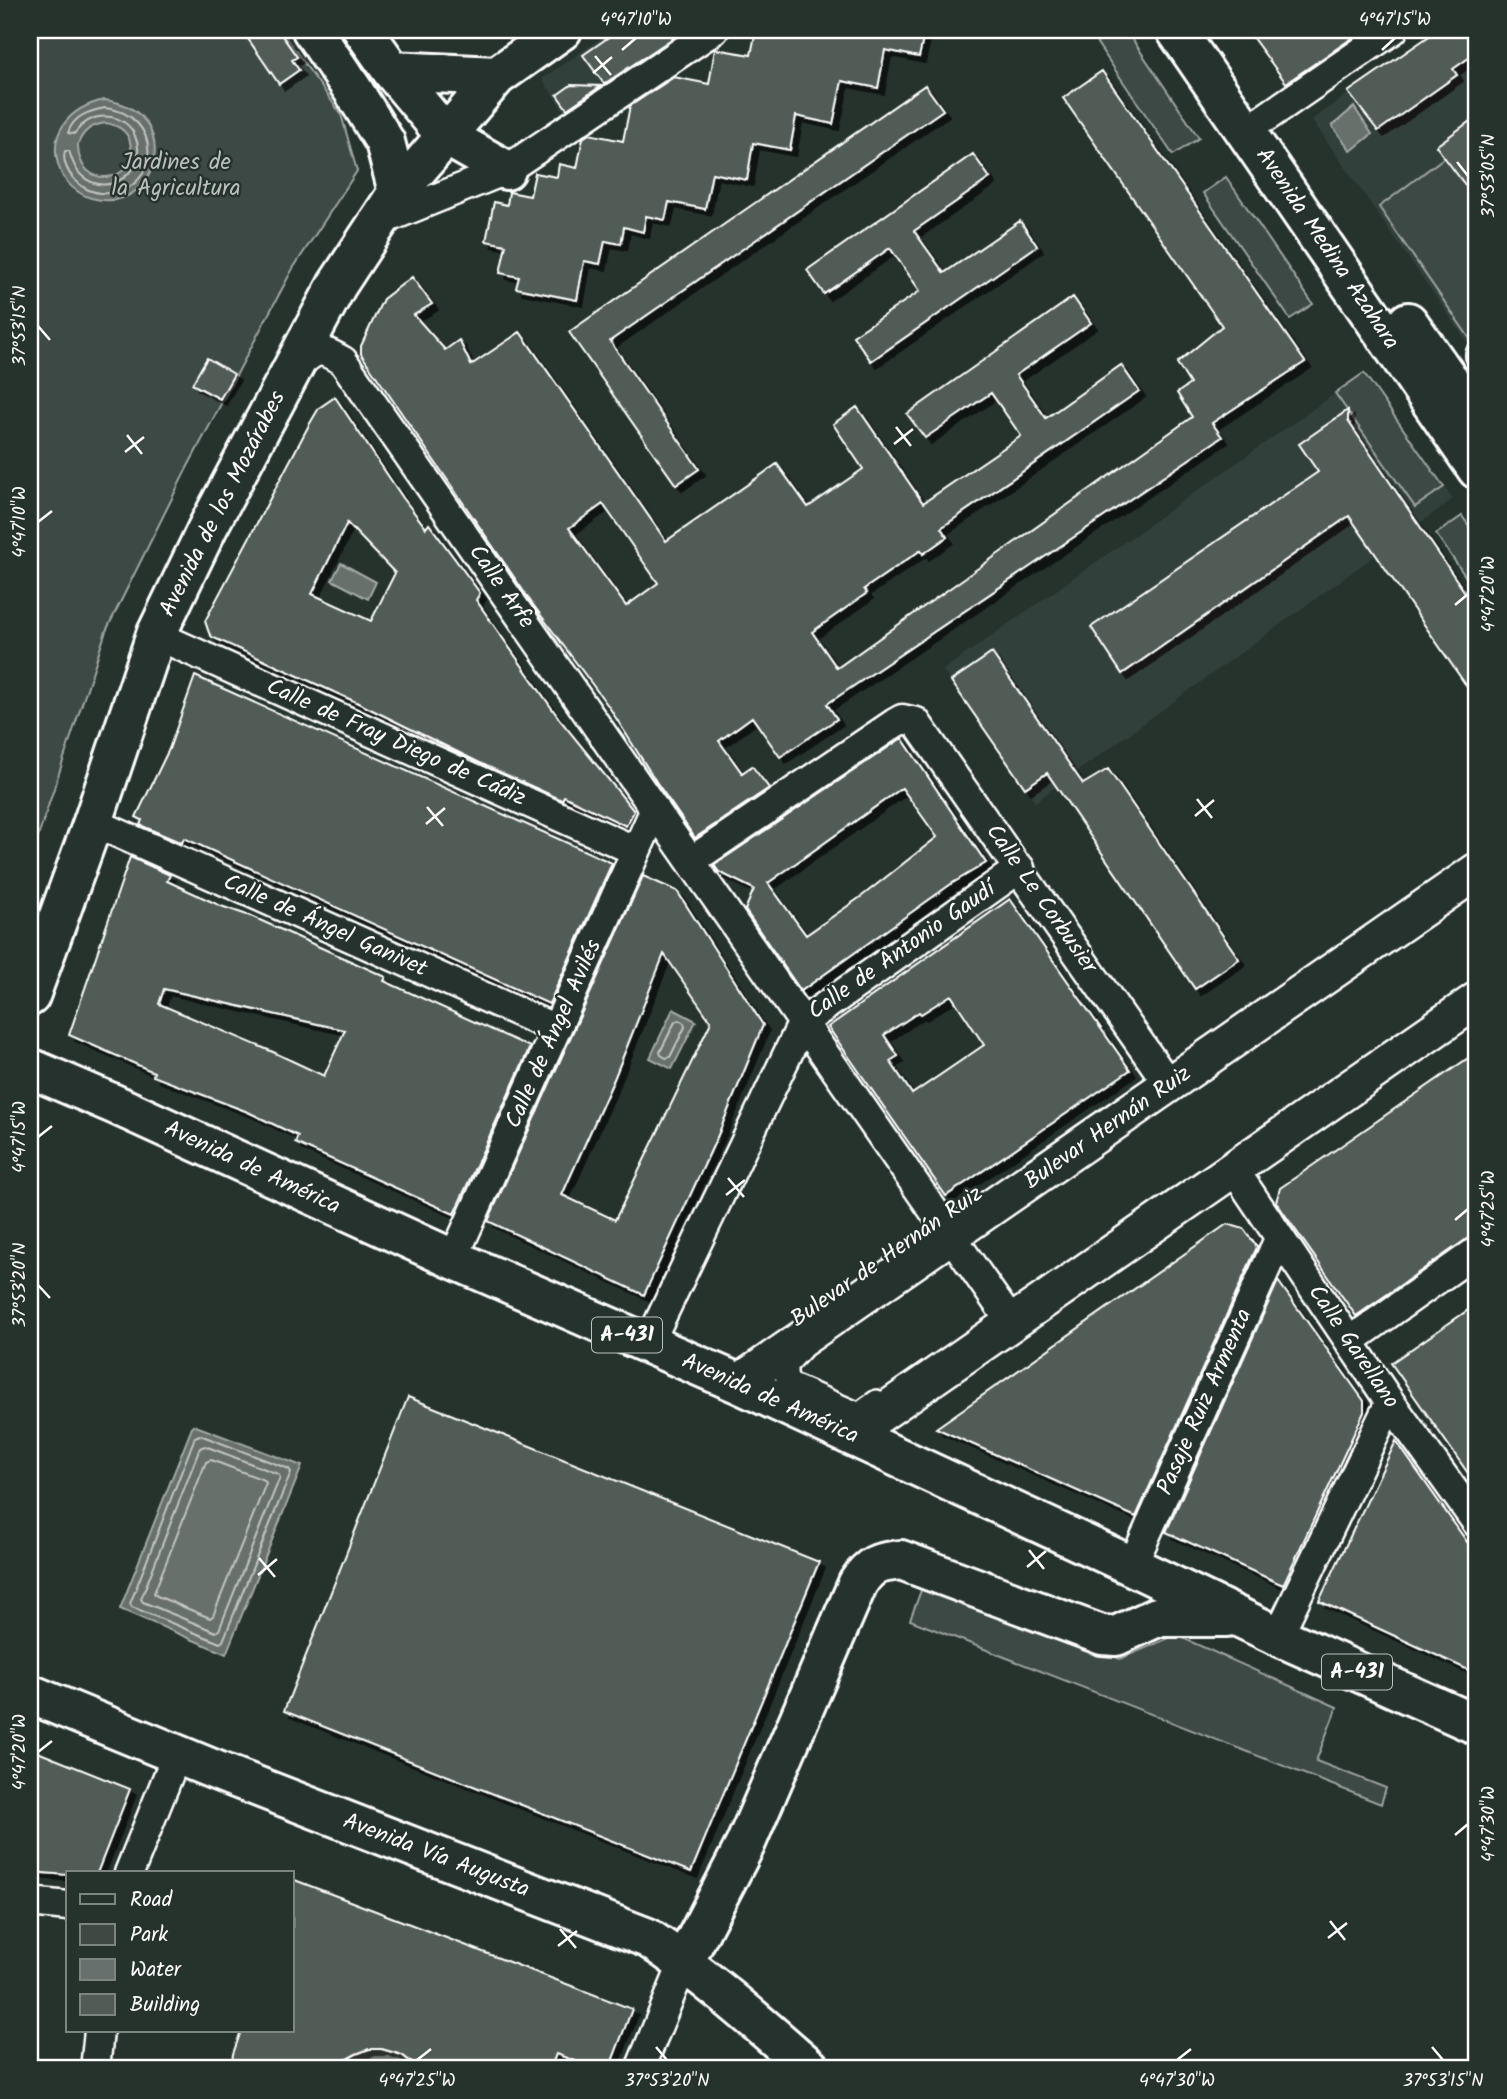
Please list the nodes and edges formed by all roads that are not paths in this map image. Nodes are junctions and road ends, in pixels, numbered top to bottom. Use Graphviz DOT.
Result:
graph roads {
  1 [pos="312,30"];
  2 [pos="363,30"];
  3 [pos="562,30"];
  4 [pos="714,30"];
  5 [pos="1177,30"];
  6 [pos="1202,30"];
  7 [pos="1393,30"];
  8 [pos="392,71"];
  9 [pos="497,76"];
  10 [pos="1265,118"];
  11 [pos="446,136"];
  12 [pos="506,170"];
  13 [pos="389,206"];
  14 [pos="293,368"];
  15 [pos="1477,420"];
  16 [pos="1477,469"];
  17 [pos="156,635"];
  18 [pos="655,810"];
  19 [pos="93,822"];
  20 [pos="636,851"];
  21 [pos="691,861"];
  22 [pos="1020,868"];
  23 [pos="1477,871"];
  24 [pos="1477,884"];
  25 [pos="33,987"];
  26 [pos="1477,987"];
  27 [pos="1477,1000"];
  28 [pos="803,1022"];
  29 [pos="556,1029"];
  30 [pos="30,1068"];
  31 [pos="1169,1085"];
  32 [pos="1233,1168"];
  33 [pos="953,1239"];
  34 [pos="1279,1239"];
  35 [pos="1477,1251"];
  36 [pos="453,1259"];
  37 [pos="1008,1318"];
  38 [pos="1350,1340"];
  39 [pos="648,1345"];
  40 [pos="737,1383"];
  41 [pos="1390,1402"];
  42 [pos="850,1435"];
  43 [pos="1477,1523"];
  44 [pos="1132,1566"];
  45 [pos="1238,1617"];
  46 [pos="1278,1636"];
  47 [pos="30,1694"];
  48 [pos="1477,1724"];
  49 [pos="177,1754"];
  50 [pos="130,1871"];
  51 [pos="30,1902"];
  52 [pos="66,1906"];
  53 [pos="684,1962"];
  54 [pos="99,2032"];
  55 [pos="95,2069"];
  56 [pos="640,2069"];
  57 [pos="811,2069"];
  1 -- 13 [label="main road"];
  2 -- 8 [label="main road"];
  3 -- 9 [label="main road, Avenida de los Mozárabes"];
  4 -- 12 [label="street"];
  5 -- 16 [label="main road, Avenida Medina Azahara"];
  6 -- 10 [label="main road, Avenida Medina Azahara"];
  7 -- 10 [label="street"];
  8 -- 9 [label="main road"];
  8 -- 11 [label="main road"];
  9 -- 11 [label="main road, Avenida de los Mozárabes"];
  10 -- 15 [label="main road, Avenida Medina Azahara"];
  11 -- 12 [label="main road"];
  11 -- 13 [label="main road, Avenida de los Mozárabes"];
  12 -- 13 [label="street"];
  13 -- 14 [label="main road, Avenida de los Mozárabes"];
  14 -- 17 [label="main road, Avenida de los Mozárabes"];
  14 -- 18 [label="street, Calle Arfe"];
  17 -- 19 [label="main road, Avenida de los Mozárabes"];
  17 -- 20 [label="street, Calle de Fray Diego de Cádiz"];
  18 -- 20 [label="street, Calle de Ángel Avilés"];
  18 -- 21 [label="street, Calle Arfe"];
  19 -- 25 [label="main road, Avenida de los Mozárabes"];
  19 -- 29 [label="street, Calle de Ángel Ganivet"];
  20 -- 21 [label="street"];
  20 -- 29 [label="street, Calle de Ángel Avilés"];
  21 -- 22 [label="street, Calle Le Corbusier"];
  21 -- 28 [label="street, Calle Arfe"];
  22 -- 28 [label="street, Calle de Antonio Gaudí"];
  22 -- 31 [label="street, Calle Le Corbusier"];
  23 -- 31 [label="street, Bulevar Hernán Ruiz"];
  24 -- 33 [label="street, Bulevar de Hernán Ruiz"];
  26 -- 37 [label="street, Bulevar de Hernán Ruiz"];
  27 -- 32 [label="street"];
  28 -- 33 [label="street, Calle Arfe"];
  28 -- 39 [label="street, Calle de Antonio Gaudí"];
  29 -- 36 [label="street, Calle de Ángel Avilés"];
  30 -- 36 [label="main road, Avenida de América / A-431"];
  31 -- 33 [label="street, Bulevar Hernán Ruiz"];
  32 -- 34 [label="street, Calle Garellano"];
  32 -- 37 [label="street"];
  33 -- 37 [label="street, Calle Arfe"];
  33 -- 37 [label="street, Bulevar de Hernán Ruiz"];
  33 -- 40 [label="street, Bulevar Hernán Ruiz"];
  34 -- 38 [label="street, Calle Garellano"];
  34 -- 44 [label="street, Pasaje Ruiz Armenta"];
  35 -- 38 [label="street"];
  36 -- 39 [label="main road, Avenida de América / A-431"];
  37 -- 42 [label="street"];
  38 -- 41 [label="street, Calle Garellano"];
  39 -- 40 [label="main road, Avenida de América / A-431"];
  40 -- 42 [label="main road, Avenida de América / A-431"];
  41 -- 43 [label="street, Calle Garellano"];
  41 -- 46 [label="street"];
  42 -- 44 [label="main road, Avenida de América / A-431"];
  44 -- 45 [label="main road, Avenida de América / A-431"];
  45 -- 46 [label="main road, Avenida de América / A-431"];
  45 -- 53 [label="main road, Avenida de América"];
  46 -- 48 [label="main road, Avenida de América / A-431"];
  47 -- 49 [label="main road, Avenida Vía Augusta"];
  49 -- 50 [label="street"];
  49 -- 53 [label="main road, Avenida Vía Augusta"];
  51 -- 52 [label="street"];
  53 -- 56 [label="street"];
  53 -- 57 [label="main road, Avenida Vía Augusta"];
  54 -- 55 [label="street"];
}
